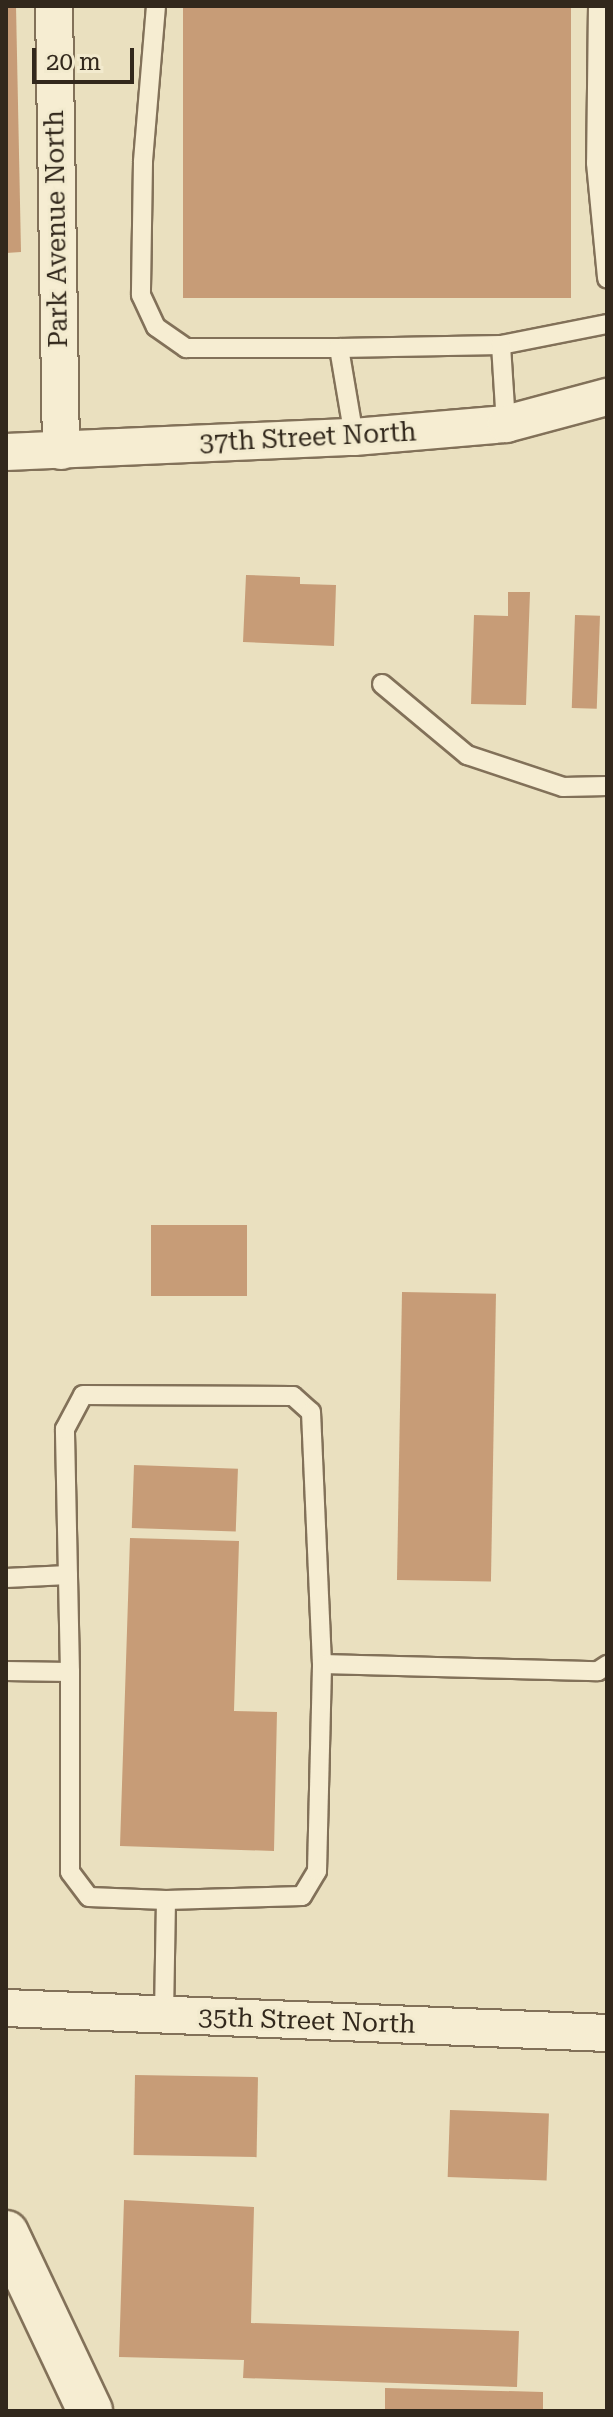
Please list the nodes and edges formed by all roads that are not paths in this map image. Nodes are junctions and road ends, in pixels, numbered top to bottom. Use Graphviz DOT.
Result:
graph roads {
  1 [pos="54,6"];
  2 [pos="156,6"];
  3 [pos="598,6"];
  4 [pos="607,278"];
  5 [pos="607,324"];
  6 [pos="501,345"];
  7 [pos="339,348"];
  8 [pos="607,397"];
  9 [pos="506,424"];
  10 [pos="354,437"];
  11 [pos="61,451"];
  12 [pos="6,452"];
  13 [pos="382,684"];
  14 [pos="607,786"];
  15 [pos="68,1575"];
  16 [pos="6,1578"];
  17 [pos="322,1664"];
  18 [pos="607,1665"];
  19 [pos="6,1671"];
  20 [pos="70,1672"];
  21 [pos="166,1900"];
  22 [pos="6,2008"];
  23 [pos="164,2016"];
  24 [pos="607,2033"];
  25 [pos="6,2233"];
  26 [pos="90,2411"];
  1 -- 11 [label="street, Park Avenue North"];
  2 -- 7 [label="lane"];
  3 -- 4 [label="lane"];
  5 -- 6 [label="lane"];
  6 -- 7 [label="lane"];
  6 -- 9 [label="lane"];
  7 -- 10 [label="lane"];
  8 -- 9 [label="street, 37th Street North"];
  9 -- 10 [label="street, 37th Street North"];
  10 -- 11 [label="street, 37th Street North"];
  11 -- 12 [label="street, 37th Street North"];
  13 -- 14 [label="lane"];
  15 -- 16 [label="lane"];
  15 -- 17 [label="lane"];
  15 -- 20 [label="lane"];
  17 -- 18 [label="lane"];
  17 -- 21 [label="lane"];
  19 -- 20 [label="lane"];
  20 -- 21 [label="lane"];
  21 -- 23 [label="lane"];
  22 -- 23 [label="street, 35th Street North"];
  23 -- 24 [label="street, 35th Street North"];
  25 -- 26 [label="main road"];
}
